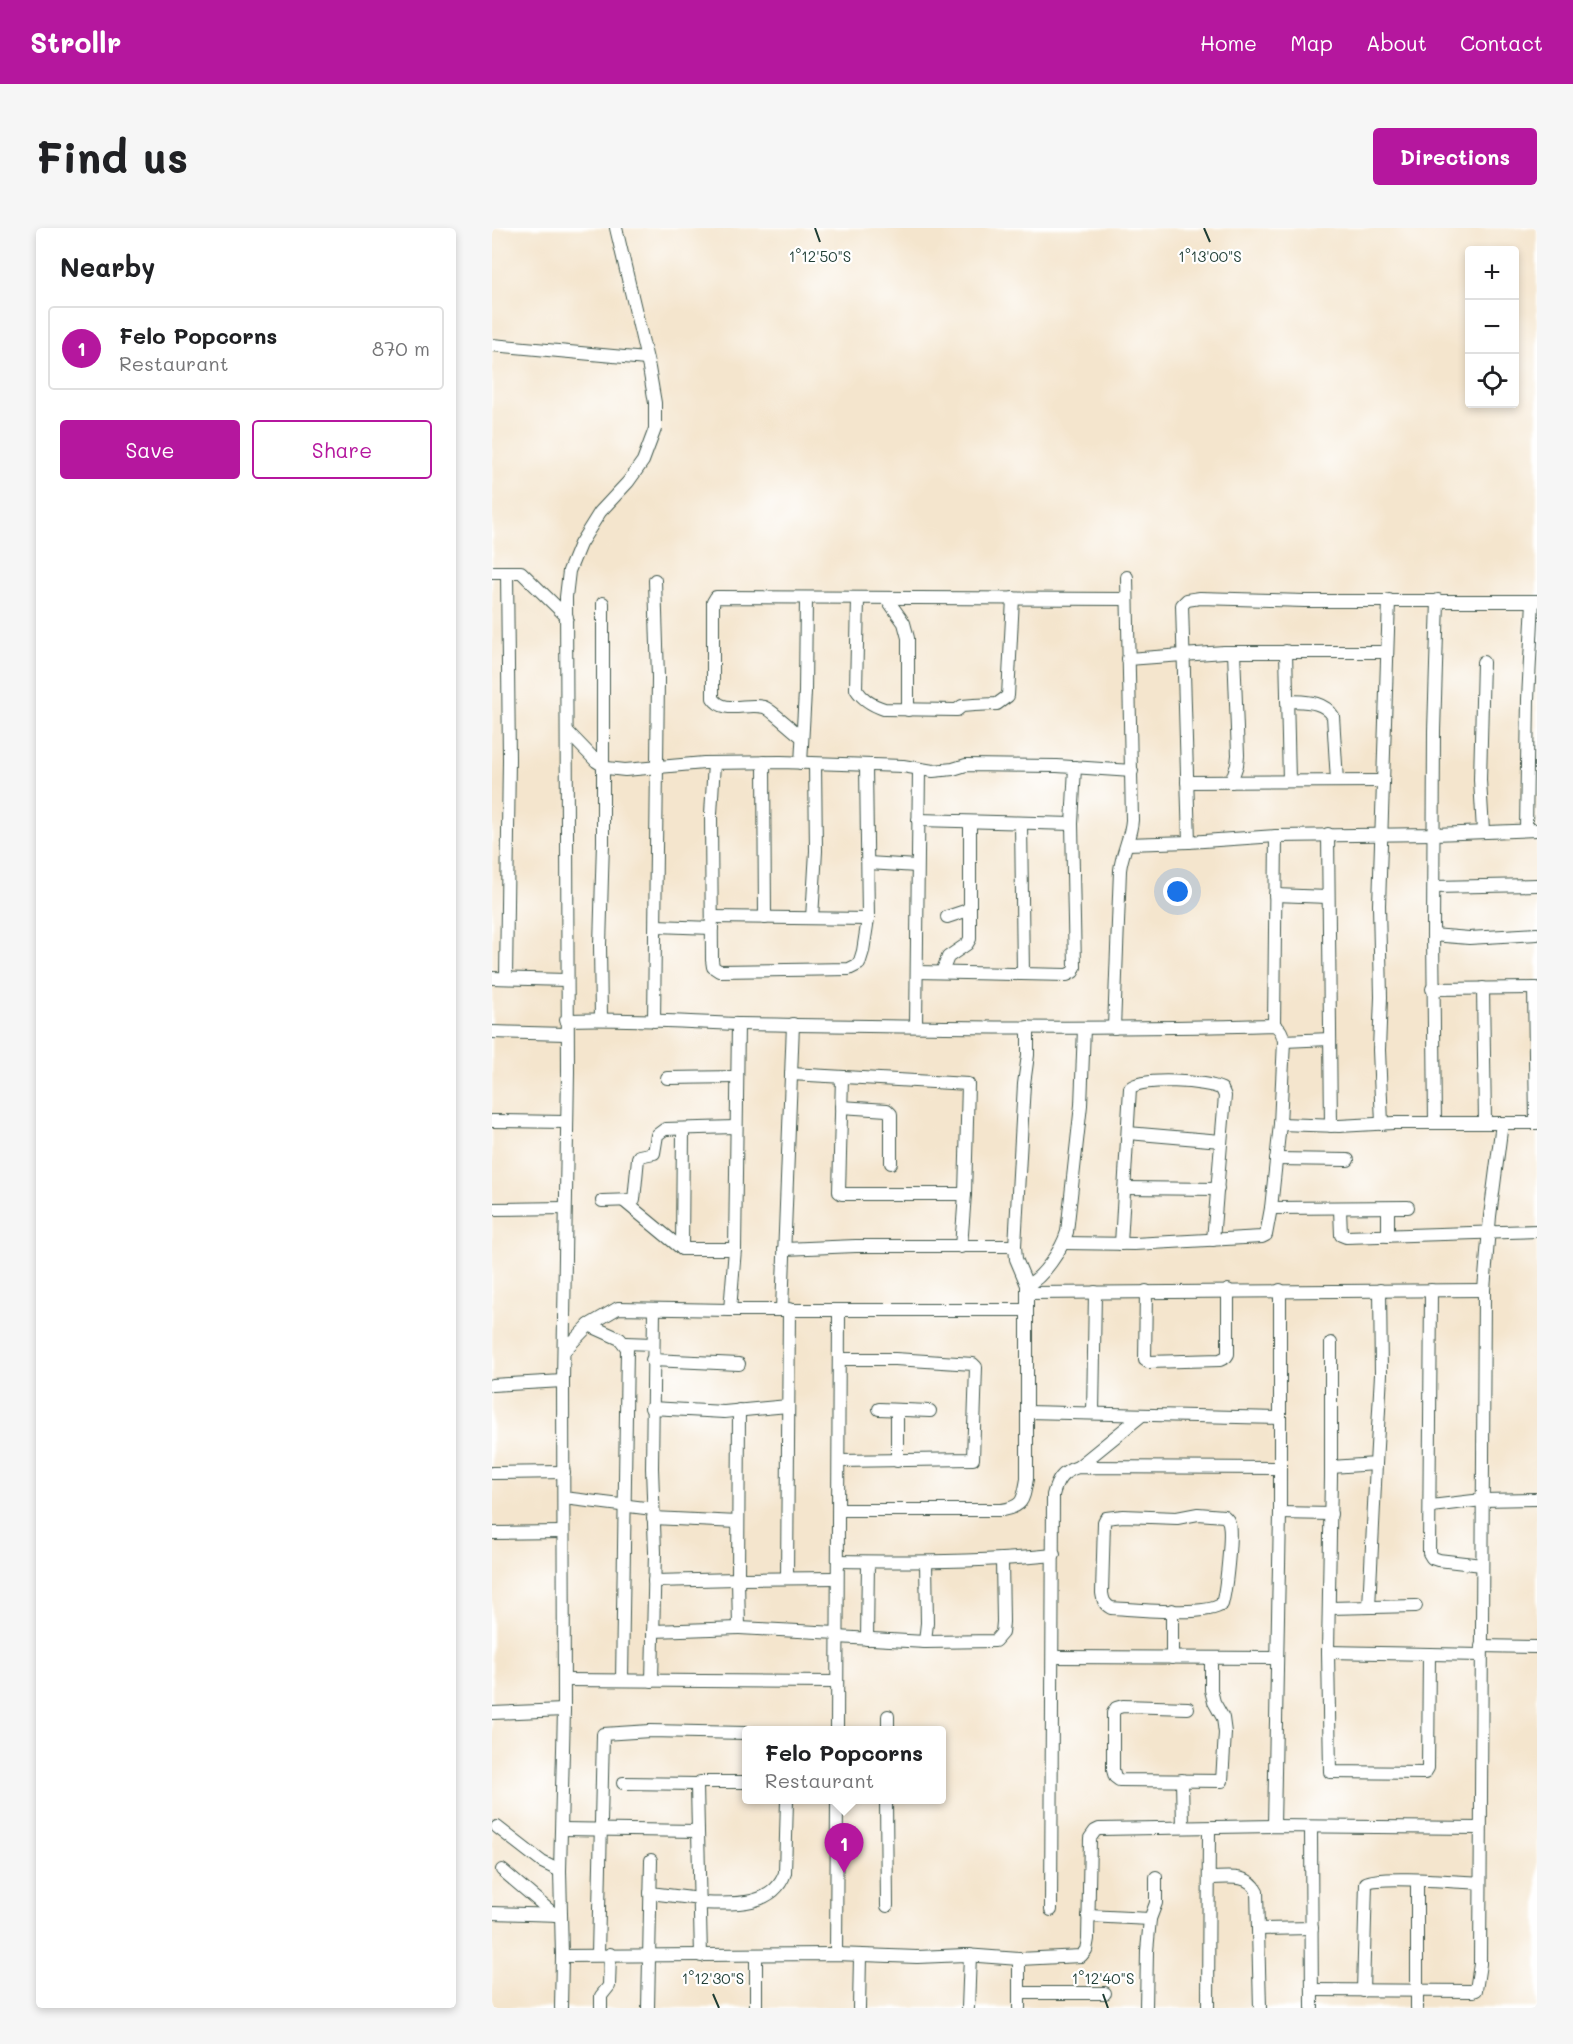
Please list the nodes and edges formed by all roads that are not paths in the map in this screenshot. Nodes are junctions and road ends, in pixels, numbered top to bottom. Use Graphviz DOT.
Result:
graph roads {
  1 [pos="616,228"];
  2 [pos="492,345"];
  3 [pos="646,359"];
  4 [pos="492,572"];
  5 [pos="507,572"];
  6 [pos="1127,577"];
  7 [pos="655,580"];
  8 [pos="806,598"];
  9 [pos="1013,598"];
  10 [pos="858,599"];
  11 [pos="887,599"];
  12 [pos="1127,599"];
  13 [pos="1389,600"];
  14 [pos="1438,600"];
  15 [pos="1535,601"];
  16 [pos="603,603"];
  17 [pos="567,617"];
  18 [pos="1286,651"];
  19 [pos="1234,652"];
  20 [pos="1386,652"];
  21 [pos="1183,655"];
  22 [pos="1128,659"];
  23 [pos="1483,662"];
  24 [pos="1287,701"];
  25 [pos="908,710"];
  26 [pos="567,731"];
  27 [pos="802,737"];
  28 [pos="764,762"];
  29 [pos="714,763"];
  30 [pos="801,763"];
  31 [pos="815,764"];
  32 [pos="602,765"];
  33 [pos="866,765"];
  34 [pos="656,767"];
  35 [pos="1075,767"];
  36 [pos="919,769"];
  37 [pos="1132,771"];
  38 [pos="1532,776"];
  39 [pos="1289,781"];
  40 [pos="1337,781"];
  41 [pos="1383,781"];
  42 [pos="1187,782"];
  43 [pos="1231,782"];
  44 [pos="918,820"];
  45 [pos="970,822"];
  46 [pos="1021,823"];
  47 [pos="1072,824"];
  48 [pos="1532,830"];
  49 [pos="1483,831"];
  50 [pos="1328,834"];
  51 [pos="1381,834"];
  52 [pos="1434,834"];
  53 [pos="1276,836"];
  54 [pos="1189,842"];
  55 [pos="1127,844"];
  56 [pos="868,863"];
  57 [pos="917,866"];
  58 [pos="1537,885"];
  59 [pos="1434,887"];
  60 [pos="1275,895"];
  61 [pos="1328,897"];
  62 [pos="970,907"];
  63 [pos="946,917"];
  64 [pos="765,918"];
  65 [pos="812,918"];
  66 [pos="868,919"];
  67 [pos="712,923"];
  68 [pos="656,926"];
  69 [pos="1537,934"];
  70 [pos="1433,935"];
  71 [pos="917,972"];
  72 [pos="942,972"];
  73 [pos="1023,973"];
  74 [pos="492,978"];
  75 [pos="506,978"];
  76 [pos="566,980"];
  77 [pos="1483,988"];
  78 [pos="1535,988"];
  79 [pos="1432,989"];
  80 [pos="602,1019"];
  81 [pos="566,1020"];
  82 [pos="654,1021"];
  83 [pos="738,1024"];
  84 [pos="793,1024"];
  85 [pos="916,1025"];
  86 [pos="1274,1025"];
  87 [pos="1028,1027"];
  88 [pos="1084,1028"];
  89 [pos="1114,1028"];
  90 [pos="492,1032"];
  91 [pos="566,1035"];
  92 [pos="1330,1039"];
  93 [pos="1284,1041"];
  94 [pos="791,1074"];
  95 [pos="737,1077"];
  96 [pos="842,1077"];
  97 [pos="668,1078"];
  98 [pos="841,1107"];
  99 [pos="492,1120"];
  100 [pos="566,1122"];
  101 [pos="1436,1123"];
  102 [pos="1485,1123"];
  103 [pos="1502,1123"];
  104 [pos="1537,1123"];
  105 [pos="1280,1124"];
  106 [pos="1382,1124"];
  107 [pos="1332,1126"];
  108 [pos="735,1127"];
  109 [pos="684,1129"];
  110 [pos="1128,1133"];
  111 [pos="1221,1141"];
  112 [pos="1276,1159"];
  113 [pos="1348,1160"];
  114 [pos="891,1163"];
  115 [pos="1125,1188"];
  116 [pos="1218,1189"];
  117 [pos="965,1194"];
  118 [pos="602,1201"];
  119 [pos="624,1202"];
  120 [pos="565,1208"];
  121 [pos="1271,1208"];
  122 [pos="1388,1208"];
  123 [pos="1408,1208"];
  124 [pos="492,1209"];
  125 [pos="1340,1209"];
  126 [pos="1488,1231"];
  127 [pos="1537,1231"];
  128 [pos="1388,1236"];
  129 [pos="1213,1240"];
  130 [pos="1064,1243"];
  131 [pos="1121,1244"];
  132 [pos="962,1246"];
  133 [pos="1015,1246"];
  134 [pos="682,1249"];
  135 [pos="735,1249"];
  136 [pos="784,1250"];
  137 [pos="1027,1289"];
  138 [pos="1228,1290"];
  139 [pos="1280,1290"];
  140 [pos="1380,1290"];
  141 [pos="1431,1290"];
  142 [pos="1485,1290"];
  143 [pos="1095,1292"];
  144 [pos="1146,1292"];
  145 [pos="654,1309"];
  146 [pos="786,1309"];
  147 [pos="730,1310"];
  148 [pos="1026,1310"];
  149 [pos="839,1311"];
  150 [pos="589,1325"];
  151 [pos="625,1343"];
  152 [pos="1331,1343"];
  153 [pos="653,1344"];
  154 [pos="564,1350"];
  155 [pos="839,1359"];
  156 [pos="652,1360"];
  157 [pos="740,1364"];
  158 [pos="563,1381"];
  159 [pos="492,1385"];
  160 [pos="788,1406"];
  161 [pos="651,1408"];
  162 [pos="879,1409"];
  163 [pos="739,1410"];
  164 [pos="897,1410"];
  165 [pos="930,1411"];
  166 [pos="1027,1412"];
  167 [pos="1093,1413"];
  168 [pos="1142,1415"];
  169 [pos="1280,1418"];
  170 [pos="839,1461"];
  171 [pos="897,1461"];
  172 [pos="1376,1464"];
  173 [pos="1078,1467"];
  174 [pos="1331,1467"];
  175 [pos="1280,1468"];
  176 [pos="564,1472"];
  177 [pos="492,1473"];
  178 [pos="564,1498"];
  179 [pos="1537,1499"];
  180 [pos="1482,1500"];
  181 [pos="625,1504"];
  182 [pos="1431,1506"];
  183 [pos="839,1510"];
  184 [pos="653,1514"];
  185 [pos="1280,1514"];
  186 [pos="1331,1514"];
  187 [pos="738,1522"];
  188 [pos="563,1532"];
  189 [pos="492,1533"];
  190 [pos="1053,1555"];
  191 [pos="1002,1560"];
  192 [pos="838,1561"];
  193 [pos="868,1562"];
  194 [pos="926,1562"];
  195 [pos="1482,1565"];
  196 [pos="787,1578"];
  197 [pos="837,1578"];
  198 [pos="738,1580"];
  199 [pos="654,1581"];
  200 [pos="1416,1606"];
  201 [pos="1369,1607"];
  202 [pos="1329,1608"];
  203 [pos="1172,1610"];
  204 [pos="739,1628"];
  205 [pos="653,1631"];
  206 [pos="837,1635"];
  207 [pos="867,1639"];
  208 [pos="925,1642"];
  209 [pos="1537,1647"];
  210 [pos="1481,1651"];
  211 [pos="1328,1652"];
  212 [pos="1429,1654"];
  213 [pos="1053,1657"];
  214 [pos="1172,1658"];
  215 [pos="1211,1658"];
  216 [pos="1276,1658"];
  217 [pos="564,1680"];
  218 [pos="622,1680"];
  219 [pos="652,1681"];
  220 [pos="836,1682"];
  221 [pos="1188,1708"];
  222 [pos="564,1710"];
  223 [pos="492,1713"];
  224 [pos="888,1716"];
  225 [pos="837,1726"];
  226 [pos="888,1726"];
  227 [pos="742,1733"];
  228 [pos="1182,1780"];
  229 [pos="742,1782"];
  230 [pos="623,1783"];
  231 [pos="698,1784"];
  232 [pos="787,1804"];
  233 [pos="837,1804"];
  234 [pos="886,1804"];
  235 [pos="1274,1826"];
  236 [pos="497,1827"];
  237 [pos="1183,1827"];
  238 [pos="1311,1827"];
  239 [pos="1209,1828"];
  240 [pos="1480,1828"];
  241 [pos="562,1829"];
  242 [pos="600,1830"];
  243 [pos="698,1831"];
  244 [pos="651,1860"];
  245 [pos="502,1870"];
  246 [pos="560,1871"];
  247 [pos="1156,1876"];
  248 [pos="1209,1878"];
  249 [pos="1417,1881"];
  250 [pos="1480,1882"];
  251 [pos="650,1893"];
  252 [pos="700,1901"];
  253 [pos="887,1906"];
  254 [pos="1051,1910"];
  255 [pos="492,1913"];
  256 [pos="558,1915"];
  257 [pos="1088,1916"];
  258 [pos="1150,1919"];
  259 [pos="1312,1928"];
  260 [pos="1259,1929"];
  261 [pos="604,1954"];
  262 [pos="836,1954"];
  263 [pos="648,1955"];
  264 [pos="756,1955"];
  265 [pos="970,1955"];
  266 [pos="562,1956"];
  267 [pos="701,1956"];
  268 [pos="860,1956"];
  269 [pos="1019,1959"];
  270 [pos="1312,1990"];
  271 [pos="1363,1991"];
  272 [pos="1417,1992"];
  273 [pos="1020,1993"];
  274 [pos="1106,1993"];
  275 [pos="561,2008"];
  276 [pos="601,2008"];
  277 [pos="648,2008"];
  278 [pos="756,2008"];
  279 [pos="859,2008"];
  280 [pos="968,2008"];
  281 [pos="1019,2008"];
  282 [pos="1146,2008"];
  283 [pos="1208,2008"];
  284 [pos="1260,2008"];
  285 [pos="1312,2008"];
  286 [pos="1417,2008"];
  1 -- 3 [label="street"];
  2 -- 3 [label="street"];
  3 -- 17 [label="street"];
  4 -- 5 [label="street"];
  5 -- 17 [label="street"];
  5 -- 75 [label="street"];
  6 -- 12 [label="street"];
  7 -- 34 [label="street"];
  8 -- 10 [label="street"];
  8 -- 27 [label="street"];
  8 -- 27 [label="street"];
  9 -- 11 [label="street"];
  9 -- 12 [label="street"];
  9 -- 25 [label="street"];
  10 -- 11 [label="street"];
  10 -- 25 [label="street"];
  11 -- 25 [label="street"];
  12 -- 22 [label="street"];
  13 -- 14 [label="street"];
  13 -- 20 [label="street"];
  13 -- 21 [label="street"];
  14 -- 15 [label="street"];
  14 -- 52 [label="street"];
  15 -- 38 [label="street"];
  16 -- 32 [label="street"];
  17 -- 26 [label="street"];
  18 -- 19 [label="street"];
  18 -- 20 [label="street"];
  18 -- 24 [label="street"];
  19 -- 21 [label="street"];
  19 -- 43 [label="street"];
  20 -- 41 [label="street"];
  21 -- 22 [label="street"];
  21 -- 42 [label="street"];
  22 -- 37 [label="street"];
  23 -- 49 [label="street"];
  24 -- 39 [label="street"];
  24 -- 40 [label="street"];
  26 -- 32 [label="street"];
  26 -- 76 [label="street"];
  27 -- 30 [label="street"];
  28 -- 29 [label="street"];
  28 -- 30 [label="street"];
  28 -- 64 [label="street"];
  29 -- 34 [label="street"];
  29 -- 67 [label="street"];
  30 -- 31 [label="street"];
  31 -- 33 [label="street"];
  31 -- 65 [label="street"];
  32 -- 34 [label="street"];
  32 -- 80 [label="street"];
  33 -- 36 [label="street"];
  33 -- 56 [label="street"];
  34 -- 68 [label="street"];
  35 -- 36 [label="street"];
  35 -- 37 [label="street"];
  35 -- 47 [label="street"];
  36 -- 44 [label="street"];
  37 -- 55 [label="street"];
  38 -- 48 [label="street"];
  39 -- 40 [label="street"];
  39 -- 43 [label="street"];
  40 -- 41 [label="street"];
  41 -- 51 [label="street"];
  42 -- 43 [label="street"];
  42 -- 54 [label="street"];
  44 -- 45 [label="street"];
  44 -- 57 [label="street"];
  45 -- 46 [label="street"];
  45 -- 62 [label="street"];
  46 -- 47 [label="street"];
  46 -- 73 [label="street"];
  47 -- 73 [label="street"];
  48 -- 49 [label="street"];
  49 -- 52 [label="street"];
  50 -- 51 [label="street"];
  50 -- 53 [label="street"];
  50 -- 61 [label="street"];
  51 -- 52 [label="street"];
  51 -- 106 [label="street"];
  52 -- 59 [label="street"];
  53 -- 54 [label="street"];
  53 -- 60 [label="street"];
  54 -- 55 [label="street"];
  55 -- 89 [label="street"];
  56 -- 57 [label="street"];
  56 -- 66 [label="street"];
  57 -- 71 [label="street"];
  58 -- 59 [label="street"];
  59 -- 70 [label="street"];
  60 -- 61 [label="street"];
  60 -- 86 [label="street"];
  61 -- 92 [label="street"];
  62 -- 63 [label="street"];
  62 -- 72 [label="street"];
  64 -- 65 [label="street"];
  64 -- 67 [label="street"];
  65 -- 66 [label="street"];
  66 -- 67 [label="street"];
  67 -- 68 [label="street"];
  68 -- 82 [label="street"];
  69 -- 70 [label="street"];
  70 -- 79 [label="street"];
  71 -- 72 [label="street"];
  71 -- 85 [label="street"];
  72 -- 73 [label="street"];
  74 -- 75 [label="street"];
  75 -- 76 [label="street"];
  76 -- 81 [label="street"];
  77 -- 78 [label="street"];
  77 -- 79 [label="street"];
  77 -- 102 [label="street"];
  78 -- 104 [label="street"];
  79 -- 101 [label="street"];
  80 -- 81 [label="street"];
  80 -- 82 [label="street"];
  81 -- 91 [label="street"];
  82 -- 83 [label="street"];
  83 -- 84 [label="street"];
  83 -- 95 [label="street"];
  84 -- 85 [label="street"];
  84 -- 94 [label="street"];
  85 -- 87 [label="street"];
  86 -- 89 [label="street"];
  86 -- 93 [label="street"];
  87 -- 88 [label="street"];
  87 -- 133 [label="street"];
  88 -- 89 [label="street"];
  88 -- 130 [label="street"];
  90 -- 91 [label="street"];
  91 -- 100 [label="street"];
  92 -- 93 [label="street"];
  92 -- 107 [label="street"];
  93 -- 105 [label="street"];
  94 -- 96 [label="street"];
  94 -- 136 [label="street"];
  95 -- 97 [label="street"];
  95 -- 108 [label="street"];
  96 -- 98 [label="street"];
  96 -- 117 [label="street"];
  98 -- 114 [label="street"];
  98 -- 117 [label="street"];
  99 -- 100 [label="street"];
  100 -- 120 [label="street"];
  101 -- 102 [label="street"];
  101 -- 106 [label="street"];
  102 -- 103 [label="street"];
  103 -- 104 [label="street"];
  103 -- 126 [label="street"];
  105 -- 107 [label="street"];
  105 -- 112 [label="street"];
  106 -- 107 [label="street"];
  108 -- 109 [label="street"];
  108 -- 135 [label="street"];
  109 -- 119 [label="street"];
  109 -- 134 [label="street"];
  110 -- 111 [label="street"];
  110 -- 111 [label="street"];
  110 -- 115 [label="street"];
  111 -- 116 [label="street"];
  112 -- 113 [label="street"];
  112 -- 121 [label="street"];
  115 -- 116 [label="street"];
  115 -- 131 [label="street"];
  116 -- 129 [label="street"];
  117 -- 132 [label="street"];
  118 -- 119 [label="street"];
  119 -- 134 [label="street"];
  120 -- 124 [label="street"];
  120 -- 154 [label="street"];
  121 -- 125 [label="street"];
  121 -- 129 [label="street"];
  122 -- 123 [label="street"];
  122 -- 125 [label="street"];
  122 -- 128 [label="street"];
  125 -- 128 [label="street"];
  126 -- 127 [label="street"];
  126 -- 128 [label="street"];
  126 -- 142 [label="street"];
  129 -- 131 [label="street"];
  130 -- 131 [label="street"];
  130 -- 137 [label="street"];
  132 -- 133 [label="street"];
  132 -- 136 [label="street"];
  133 -- 137 [label="street"];
  134 -- 135 [label="street"];
  135 -- 147 [label="street"];
  136 -- 146 [label="street"];
  137 -- 143 [label="street"];
  137 -- 148 [label="street"];
  138 -- 139 [label="street"];
  138 -- 144 [label="street"];
  138 -- 144 [label="street"];
  139 -- 140 [label="street"];
  139 -- 169 [label="street"];
  140 -- 141 [label="street"];
  140 -- 172 [label="street"];
  141 -- 142 [label="street"];
  141 -- 182 [label="street"];
  142 -- 180 [label="street"];
  143 -- 144 [label="street"];
  143 -- 167 [label="street"];
  145 -- 147 [label="street"];
  145 -- 150 [label="street"];
  145 -- 153 [label="street"];
  146 -- 147 [label="street"];
  146 -- 149 [label="street"];
  146 -- 160 [label="street"];
  148 -- 149 [label="street"];
  148 -- 166 [label="street"];
  149 -- 155 [label="street"];
  150 -- 151 [label="street"];
  150 -- 154 [label="street"];
  151 -- 153 [label="street"];
  151 -- 181 [label="street"];
  152 -- 174 [label="street"];
  153 -- 156 [label="street"];
  154 -- 158 [label="street"];
  155 -- 170 [label="street"];
  155 -- 171 [label="street"];
  156 -- 157 [label="street"];
  156 -- 161 [label="street"];
  158 -- 159 [label="street"];
  158 -- 176 [label="street"];
  160 -- 163 [label="street"];
  160 -- 196 [label="street"];
  161 -- 163 [label="street"];
  161 -- 184 [label="street"];
  162 -- 164 [label="street"];
  163 -- 187 [label="street"];
  164 -- 165 [label="street"];
  164 -- 171 [label="street"];
  166 -- 167 [label="street"];
  166 -- 183 [label="street"];
  167 -- 168 [label="street"];
  168 -- 169 [label="street"];
  168 -- 173 [label="street"];
  169 -- 175 [label="street"];
  170 -- 171 [label="street"];
  170 -- 183 [label="street"];
  172 -- 174 [label="street"];
  172 -- 201 [label="street"];
  173 -- 175 [label="street"];
  173 -- 190 [label="street"];
  174 -- 186 [label="street"];
  175 -- 185 [label="street"];
  176 -- 177 [label="street"];
  176 -- 178 [label="street"];
  178 -- 181 [label="street"];
  178 -- 188 [label="street"];
  179 -- 180 [label="street"];
  180 -- 182 [label="street"];
  180 -- 195 [label="street"];
  181 -- 184 [label="street"];
  181 -- 218 [label="street"];
  182 -- 195 [label="street"];
  183 -- 192 [label="street"];
  184 -- 187 [label="street"];
  184 -- 199 [label="street"];
  185 -- 186 [label="street"];
  185 -- 216 [label="street"];
  186 -- 202 [label="street"];
  187 -- 198 [label="street"];
  188 -- 189 [label="street"];
  188 -- 217 [label="street"];
  190 -- 191 [label="street"];
  190 -- 213 [label="street"];
  191 -- 194 [label="street"];
  191 -- 208 [label="street"];
  192 -- 193 [label="street"];
  192 -- 197 [label="street"];
  193 -- 194 [label="street"];
  193 -- 207 [label="street"];
  194 -- 208 [label="street"];
  195 -- 210 [label="street"];
  196 -- 197 [label="street"];
  196 -- 198 [label="street"];
  197 -- 206 [label="street"];
  198 -- 199 [label="street"];
  198 -- 204 [label="street"];
  199 -- 205 [label="street"];
  200 -- 201 [label="street"];
  201 -- 202 [label="street"];
  202 -- 211 [label="street"];
  203 -- 203 [label="street"];
  203 -- 214 [label="street"];
  204 -- 205 [label="street"];
  204 -- 206 [label="street"];
  205 -- 219 [label="street"];
  206 -- 207 [label="street"];
  206 -- 220 [label="street"];
  207 -- 208 [label="street"];
  209 -- 210 [label="street"];
  210 -- 212 [label="street"];
  210 -- 240 [label="street"];
  211 -- 212 [label="street"];
  211 -- 212 [label="street"];
  213 -- 214 [label="street"];
  213 -- 254 [label="street"];
  214 -- 215 [label="street"];
  215 -- 216 [label="street"];
  215 -- 228 [label="street"];
  216 -- 235 [label="street"];
  217 -- 218 [label="street"];
  217 -- 222 [label="street"];
  218 -- 219 [label="street"];
  219 -- 220 [label="street"];
  220 -- 225 [label="street"];
  221 -- 228 [label="street"];
  222 -- 223 [label="street"];
  222 -- 241 [label="street"];
  224 -- 226 [label="street"];
  227 -- 242 [label="street"];
  228 -- 237 [label="street"];
  229 -- 231 [label="street"];
  230 -- 231 [label="street"];
  231 -- 243 [label="street"];
  232 -- 252 [label="street"];
  233 -- 262 [label="street"];
  234 -- 253 [label="street"];
  235 -- 238 [label="street"];
  235 -- 239 [label="street"];
  236 -- 246 [label="street"];
  237 -- 239 [label="street"];
  237 -- 257 [label="street"];
  238 -- 240 [label="street"];
  238 -- 259 [label="street"];
  239 -- 248 [label="street"];
  240 -- 250 [label="street"];
  241 -- 242 [label="street"];
  241 -- 246 [label="street"];
  242 -- 243 [label="street"];
  242 -- 261 [label="street"];
  243 -- 252 [label="street"];
  244 -- 251 [label="street"];
  245 -- 256 [label="street"];
  246 -- 256 [label="street"];
  247 -- 258 [label="street"];
  248 -- 260 [label="street"];
  248 -- 283 [label="street"];
  249 -- 250 [label="street"];
  249 -- 271 [label="street"];
  249 -- 272 [label="street"];
  250 -- 272 [label="street"];
  251 -- 252 [label="street"];
  251 -- 263 [label="street"];
  252 -- 267 [label="street"];
  255 -- 256 [label="street"];
  256 -- 266 [label="street"];
  257 -- 258 [label="street"];
  257 -- 269 [label="street"];
  258 -- 282 [label="street"];
  259 -- 260 [label="street"];
  259 -- 270 [label="street"];
  260 -- 284 [label="street"];
  261 -- 263 [label="street"];
  261 -- 266 [label="street"];
  261 -- 276 [label="street"];
  262 -- 264 [label="street"];
  262 -- 268 [label="street"];
  263 -- 267 [label="street"];
  263 -- 277 [label="street"];
  264 -- 267 [label="street"];
  264 -- 278 [label="street"];
  265 -- 268 [label="street"];
  265 -- 269 [label="street"];
  265 -- 280 [label="street"];
  266 -- 275 [label="street"];
  268 -- 279 [label="street"];
  269 -- 273 [label="street"];
  270 -- 271 [label="street"];
  270 -- 285 [label="street"];
  271 -- 272 [label="street"];
  272 -- 286 [label="street"];
  273 -- 274 [label="street"];
  273 -- 281 [label="street"];
}
